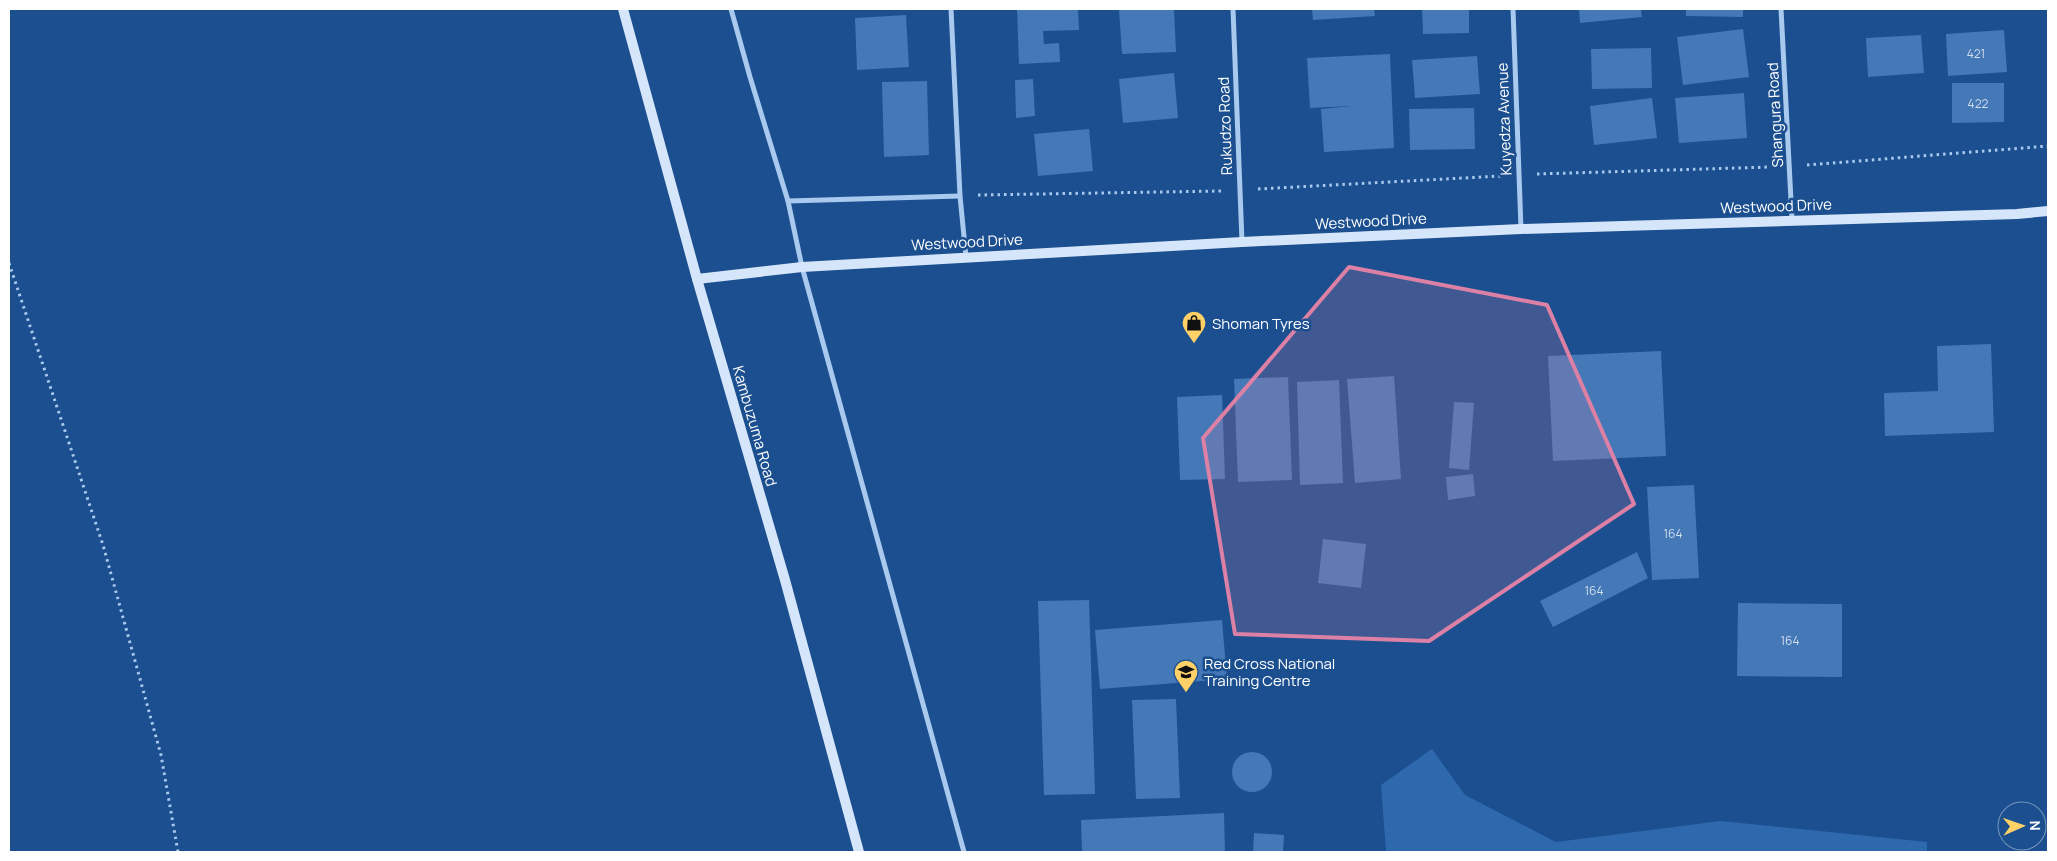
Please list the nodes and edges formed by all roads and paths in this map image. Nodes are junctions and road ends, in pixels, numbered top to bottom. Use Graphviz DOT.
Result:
graph roads {
  1 [pos="623,9"];
  2 [pos="731,9"];
  3 [pos="951,9"];
  4 [pos="1233,9"];
  5 [pos="1513,9"];
  6 [pos="1781,9"];
  7 [pos="960,196"];
  8 [pos="788,201"];
  9 [pos="2048,211"];
  10 [pos="1792,220"];
  11 [pos="1521,229"];
  12 [pos="1242,242"];
  13 [pos="966,257"];
  14 [pos="9,263"];
  15 [pos="802,267"];
  16 [pos="696,279"];
  17 [pos="178,852"];
  18 [pos="859,852"];
  19 [pos="964,852"];
  1 -- 16 [label="street, Kambuzuma Road"];
  2 -- 8 [label="street"];
  3 -- 7 [label="street"];
  4 -- 12 [label="street, Rukudzo Road"];
  5 -- 11 [label="street, Kuyedza Avenue"];
  6 -- 10 [label="street, Shangura Road"];
  7 -- 8 [label="street"];
  7 -- 13 [label="street"];
  8 -- 15 [label="street"];
  9 -- 10 [label="street, Westwood Drive"];
  10 -- 11 [label="street, Westwood Drive"];
  11 -- 12 [label="street, Westwood Drive"];
  12 -- 13 [label="street, Westwood Drive"];
  13 -- 15 [label="street, Westwood Drive"];
  14 -- 17 [label="path"];
  15 -- 16 [label="street, Westwood Drive"];
  15 -- 19 [label="street"];
  16 -- 18 [label="street, Kambuzuma Road"];
}
